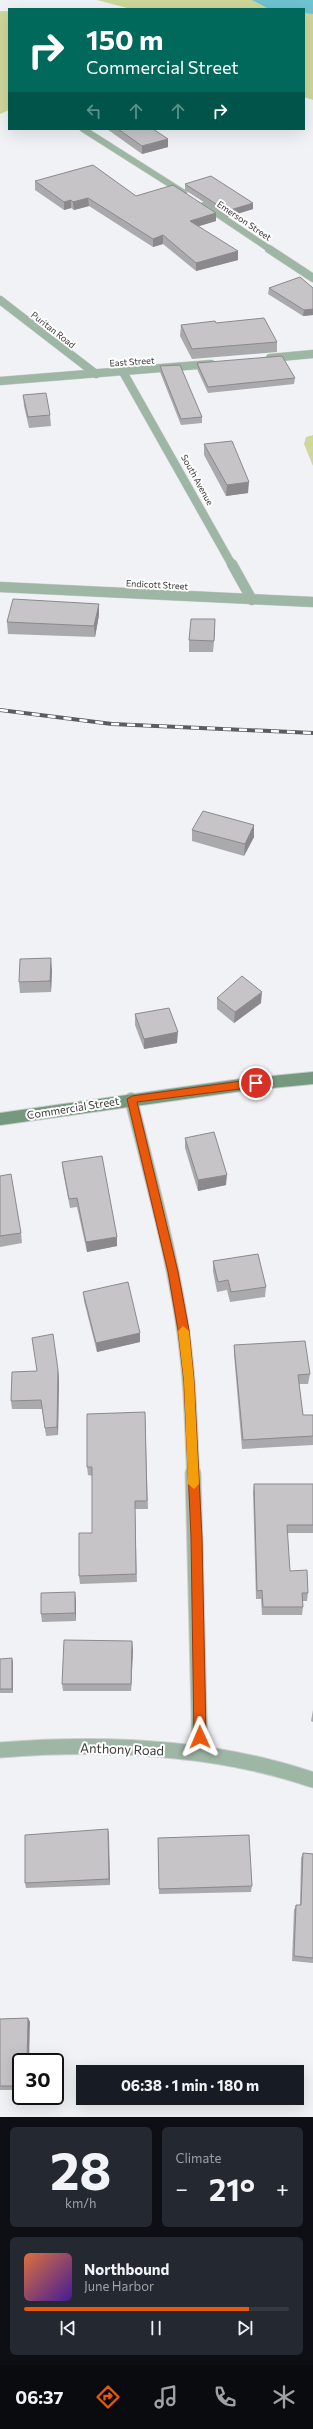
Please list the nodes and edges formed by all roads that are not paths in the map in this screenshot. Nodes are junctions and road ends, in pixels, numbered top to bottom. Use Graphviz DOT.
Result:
graph roads {
  1 [pos="85,130"];
  2 [pos="193,198"];
  3 [pos="200,202"];
  4 [pos="313,278"];
  5 [pos="0,300"];
  6 [pos="313,354"];
  7 [pos="263,359"];
  8 [pos="216,364"];
  9 [pos="123,372"];
  10 [pos="96,374"];
  11 [pos="0,381"];
  12 [pos="0,587"];
  13 [pos="252,600"];
  14 [pos="313,602"];
  15 [pos="313,1078"];
  16 [pos="132,1099"];
  17 [pos="0,1119"];
  18 [pos="0,1750"];
  19 [pos="200,1753"];
  20 [pos="313,1780"];
  1 -- 2 [label="street"];
  3 -- 4 [label="street, Emerson Street"];
  5 -- 10 [label="street, Puritan Road"];
  6 -- 7 [label="street"];
  8 -- 9 [label="street, East Street"];
  9 -- 10 [label="street, East Street"];
  9 -- 13 [label="street, South Avenue"];
  10 -- 11 [label="street, East Street"];
  12 -- 13 [label="street, Endicott Street"];
  13 -- 14 [label="street, Endicott Street"];
  15 -- 16 [label="main road, Commercial Street"];
  16 -- 17 [label="main road, Commercial Street"];
  16 -- 19 [label="street"];
  18 -- 19 [label="street, Anthony Road"];
  19 -- 20 [label="street, Anthony Road"];
}
